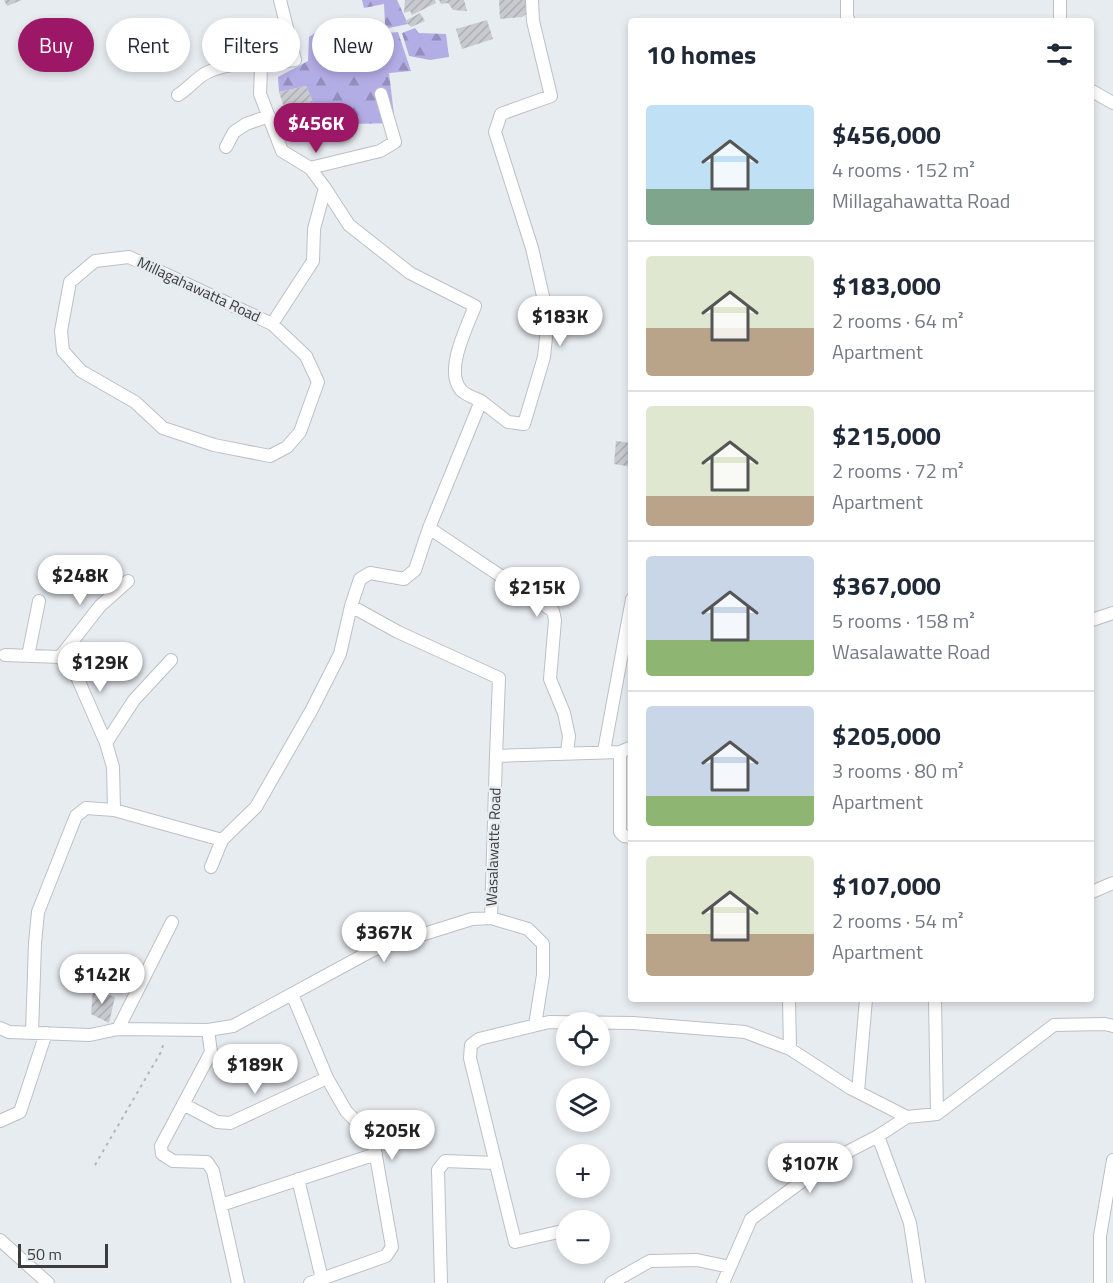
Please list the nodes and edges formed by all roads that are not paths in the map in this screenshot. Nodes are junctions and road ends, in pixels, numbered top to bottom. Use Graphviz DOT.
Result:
graph roads {
  1 [pos="280,0"];
  2 [pos="532,0"];
  3 [pos="847,0"];
  4 [pos="1060,0"];
  5 [pos="284,18"];
  6 [pos="847,18"];
  7 [pos="1060,18"];
  8 [pos="208,72"];
  9 [pos="260,72"];
  10 [pos="1094,92"];
  11 [pos="381,94"];
  12 [pos="177,95"];
  13 [pos="1113,103"];
  14 [pos="269,116"];
  15 [pos="226,147"];
  16 [pos="310,168"];
  17 [pos="325,188"];
  18 [pos="272,324"];
  19 [pos="481,401"];
  20 [pos="429,528"];
  21 [pos="128,581"];
  22 [pos="39,601"];
  23 [pos="351,606"];
  24 [pos="1113,613"];
  25 [pos="1094,619"];
  26 [pos="628,621"];
  27 [pos="5,655"];
  28 [pos="28,656"];
  29 [pos="60,657"];
  30 [pos="171,660"];
  31 [pos="106,743"];
  32 [pos="626,750"];
  33 [pos="604,751"];
  34 [pos="567,753"];
  35 [pos="496,756"];
  36 [pos="114,810"];
  37 [pos="628,836"];
  38 [pos="222,840"];
  39 [pos="212,867"];
  40 [pos="1113,883"];
  41 [pos="1094,891"];
  42 [pos="491,918"];
  43 [pos="172,922"];
  44 [pos="292,994"];
  45 [pos="789,1002"];
  46 [pos="867,1002"];
  47 [pos="935,1002"];
  48 [pos="535,1026"];
  49 [pos="1113,1026"];
  50 [pos="0,1028"];
  51 [pos="117,1029"];
  52 [pos="208,1030"];
  53 [pos="32,1033"];
  54 [pos="46,1033"];
  55 [pos="790,1049"];
  56 [pos="327,1078"];
  57 [pos="858,1092"];
  58 [pos="183,1104"];
  59 [pos="937,1114"];
  60 [pos="907,1117"];
  61 [pos="0,1121"];
  62 [pos="878,1136"];
  63 [pos="376,1155"];
  64 [pos="1113,1160"];
  65 [pos="496,1164"];
  66 [pos="298,1179"];
  67 [pos="221,1205"];
  68 [pos="556,1233"];
  69 [pos="0,1240"];
  70 [pos="1113,1254"];
  71 [pos="1100,1255"];
  72 [pos="730,1267"];
  73 [pos="316,1281"];
  74 [pos="48,1283"];
  75 [pos="238,1283"];
  76 [pos="441,1283"];
  77 [pos="611,1283"];
  78 [pos="723,1283"];
  79 [pos="919,1283"];
  80 [pos="1100,1283"];
  1 -- 5 [label="street"];
  2 -- 19 [label="street"];
  3 -- 6 [label="street"];
  4 -- 7 [label="street"];
  8 -- 12 [label="street"];
  9 -- 14 [label="street"];
  10 -- 13 [label="street"];
  11 -- 16 [label="street"];
  14 -- 15 [label="street"];
  14 -- 16 [label="street"];
  16 -- 17 [label="street"];
  17 -- 18 [label="street, Millagahawatta Road"];
  17 -- 19 [label="street"];
  18 -- 18 [label="street, Millagahawatta Road"];
  19 -- 20 [label="street"];
  20 -- 23 [label="street"];
  20 -- 34 [label="street"];
  21 -- 29 [label="street"];
  22 -- 28 [label="street"];
  23 -- 35 [label="street, Wasalawatte Road"];
  23 -- 38 [label="street"];
  24 -- 25 [label="street"];
  26 -- 33 [label="street"];
  27 -- 28 [label="street"];
  28 -- 29 [label="street"];
  29 -- 31 [label="street"];
  30 -- 31 [label="street"];
  31 -- 36 [label="street"];
  32 -- 33 [label="street"];
  32 -- 37 [label="street"];
  33 -- 34 [label="street"];
  34 -- 35 [label="street"];
  35 -- 42 [label="street, Wasalawatte Road"];
  36 -- 38 [label="street"];
  36 -- 53 [label="street"];
  38 -- 39 [label="street"];
  40 -- 41 [label="street"];
  42 -- 44 [label="street, Wasalawatte Road"];
  42 -- 48 [label="street"];
  43 -- 51 [label="street"];
  44 -- 52 [label="street, Wasalawatte Road"];
  44 -- 56 [label="street"];
  45 -- 55 [label="street"];
  46 -- 57 [label="street"];
  47 -- 59 [label="street"];
  48 -- 55 [label="street"];
  48 -- 65 [label="street"];
  49 -- 59 [label="street"];
  50 -- 53 [label="street, Wasalawatte Road"];
  51 -- 52 [label="street, Wasalawatte Road"];
  51 -- 54 [label="street, Wasalawatte Road"];
  52 -- 58 [label="street"];
  53 -- 54 [label="street, Wasalawatte Road"];
  54 -- 61 [label="street"];
  55 -- 57 [label="street"];
  56 -- 58 [label="street"];
  56 -- 63 [label="street"];
  57 -- 60 [label="street"];
  58 -- 67 [label="street"];
  59 -- 60 [label="street"];
  60 -- 62 [label="street"];
  62 -- 72 [label="street"];
  62 -- 79 [label="street"];
  63 -- 66 [label="street"];
  63 -- 73 [label="street"];
  64 -- 71 [label="street"];
  65 -- 68 [label="street"];
  65 -- 76 [label="street"];
  66 -- 67 [label="street"];
  66 -- 73 [label="street"];
  67 -- 75 [label="street"];
  69 -- 74 [label="street"];
  70 -- 71 [label="street"];
  71 -- 80 [label="street"];
  72 -- 77 [label="street"];
  72 -- 78 [label="street"];
}
